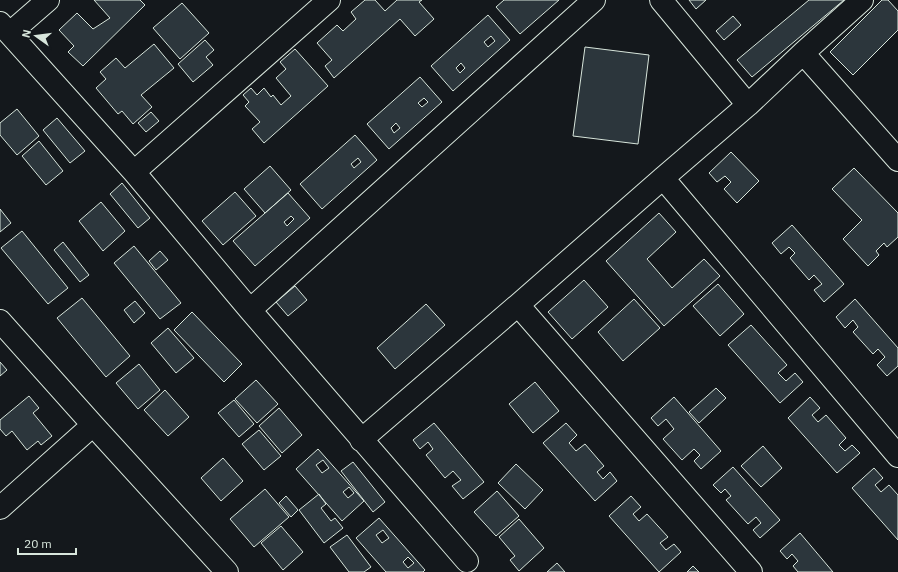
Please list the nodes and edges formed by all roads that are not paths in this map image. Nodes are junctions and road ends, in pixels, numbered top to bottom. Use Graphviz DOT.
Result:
graph roads {
  1 [pos="48,0"];
  2 [pos="329,0"];
  3 [pos="594,0"];
  4 [pos="660,0"];
  5 [pos="862,0"];
  6 [pos="5,28"];
  7 [pos="803,53"];
  8 [pos="748,105"];
  9 [pos="898,160"];
  10 [pos="134,172"];
  11 [pos="662,178"];
  12 [pos="518,305"];
  13 [pos="250,310"];
  14 [pos="0,321"];
  15 [pos="93,425"];
  16 [pos="362,440"];
  17 [pos="898,456"];
  18 [pos="0,508"];
  19 [pos="466,568"];
  20 [pos="218,569"];
  21 [pos="751,572"];
  1 -- 6 [label="street"];
  2 -- 10 [label="street"];
  3 -- 13 [label="street"];
  4 -- 8 [label="street"];
  5 -- 7 [label="street"];
  6 -- 10 [label="street"];
  7 -- 8 [label="street"];
  7 -- 9 [label="street"];
  8 -- 11 [label="street"];
  10 -- 13 [label="street"];
  11 -- 12 [label="street"];
  11 -- 17 [label="street"];
  12 -- 16 [label="street"];
  12 -- 21 [label="street"];
  13 -- 16 [label="street"];
  14 -- 15 [label="street"];
  15 -- 18 [label="street"];
  15 -- 20 [label="street"];
  16 -- 19 [label="street"];
}
